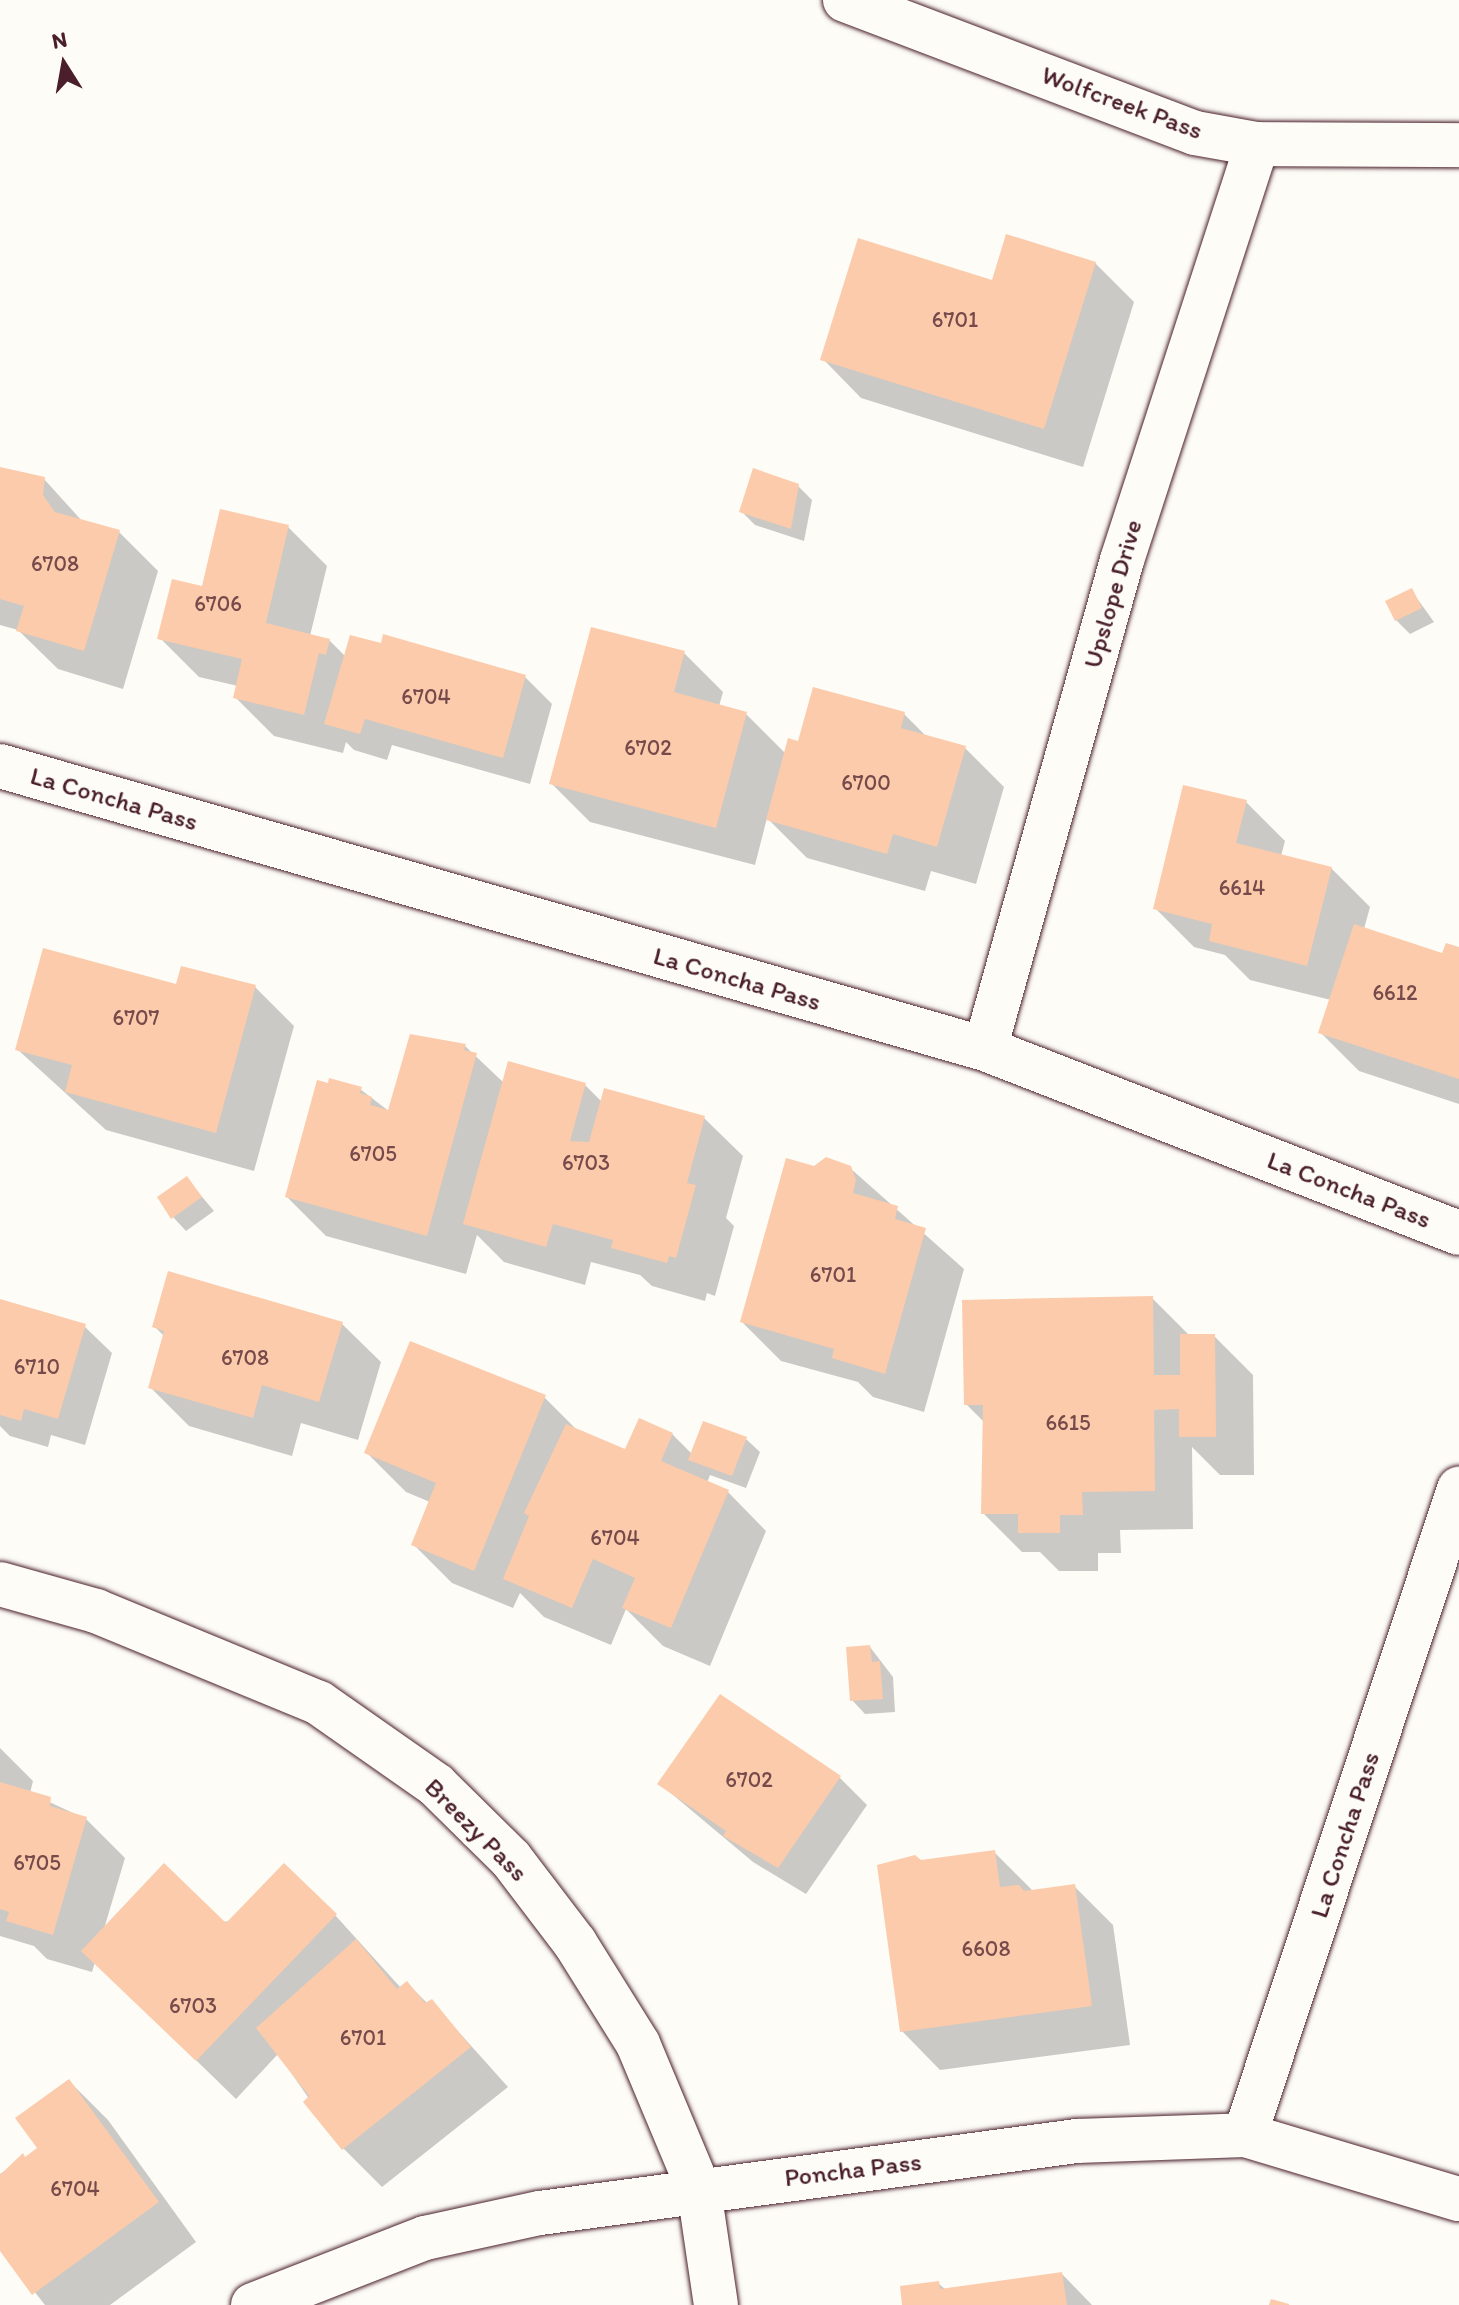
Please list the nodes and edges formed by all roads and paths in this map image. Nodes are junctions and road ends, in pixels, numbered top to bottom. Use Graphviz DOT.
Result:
graph roads {
  1 [pos="845,0"];
  2 [pos="1257,144"];
  3 [pos="1459,145"];
  4 [pos="0,766"];
  5 [pos="985,1049"];
  6 [pos="1459,1233"];
  7 [pos="1459,1489"];
  8 [pos="0,1584"];
  9 [pos="1245,2135"];
  10 [pos="699,2190"];
  11 [pos="1459,2199"];
  12 [pos="253,2305"];
  13 [pos="716,2305"];
  1 -- 2 [label="street, Wolfcreek Pass"];
  2 -- 3 [label="street, Wolfcreek Pass"];
  2 -- 5 [label="street, Upslope Drive"];
  4 -- 5 [label="street, La Concha Pass"];
  5 -- 6 [label="street, La Concha Pass"];
  7 -- 9 [label="street, La Concha Pass"];
  8 -- 10 [label="street, Breezy Pass"];
  9 -- 10 [label="street, Poncha Pass"];
  9 -- 11 [label="street, Poncha Pass"];
  10 -- 12 [label="street, Poncha Pass"];
  10 -- 13 [label="street, Breezy Pass"];
}
